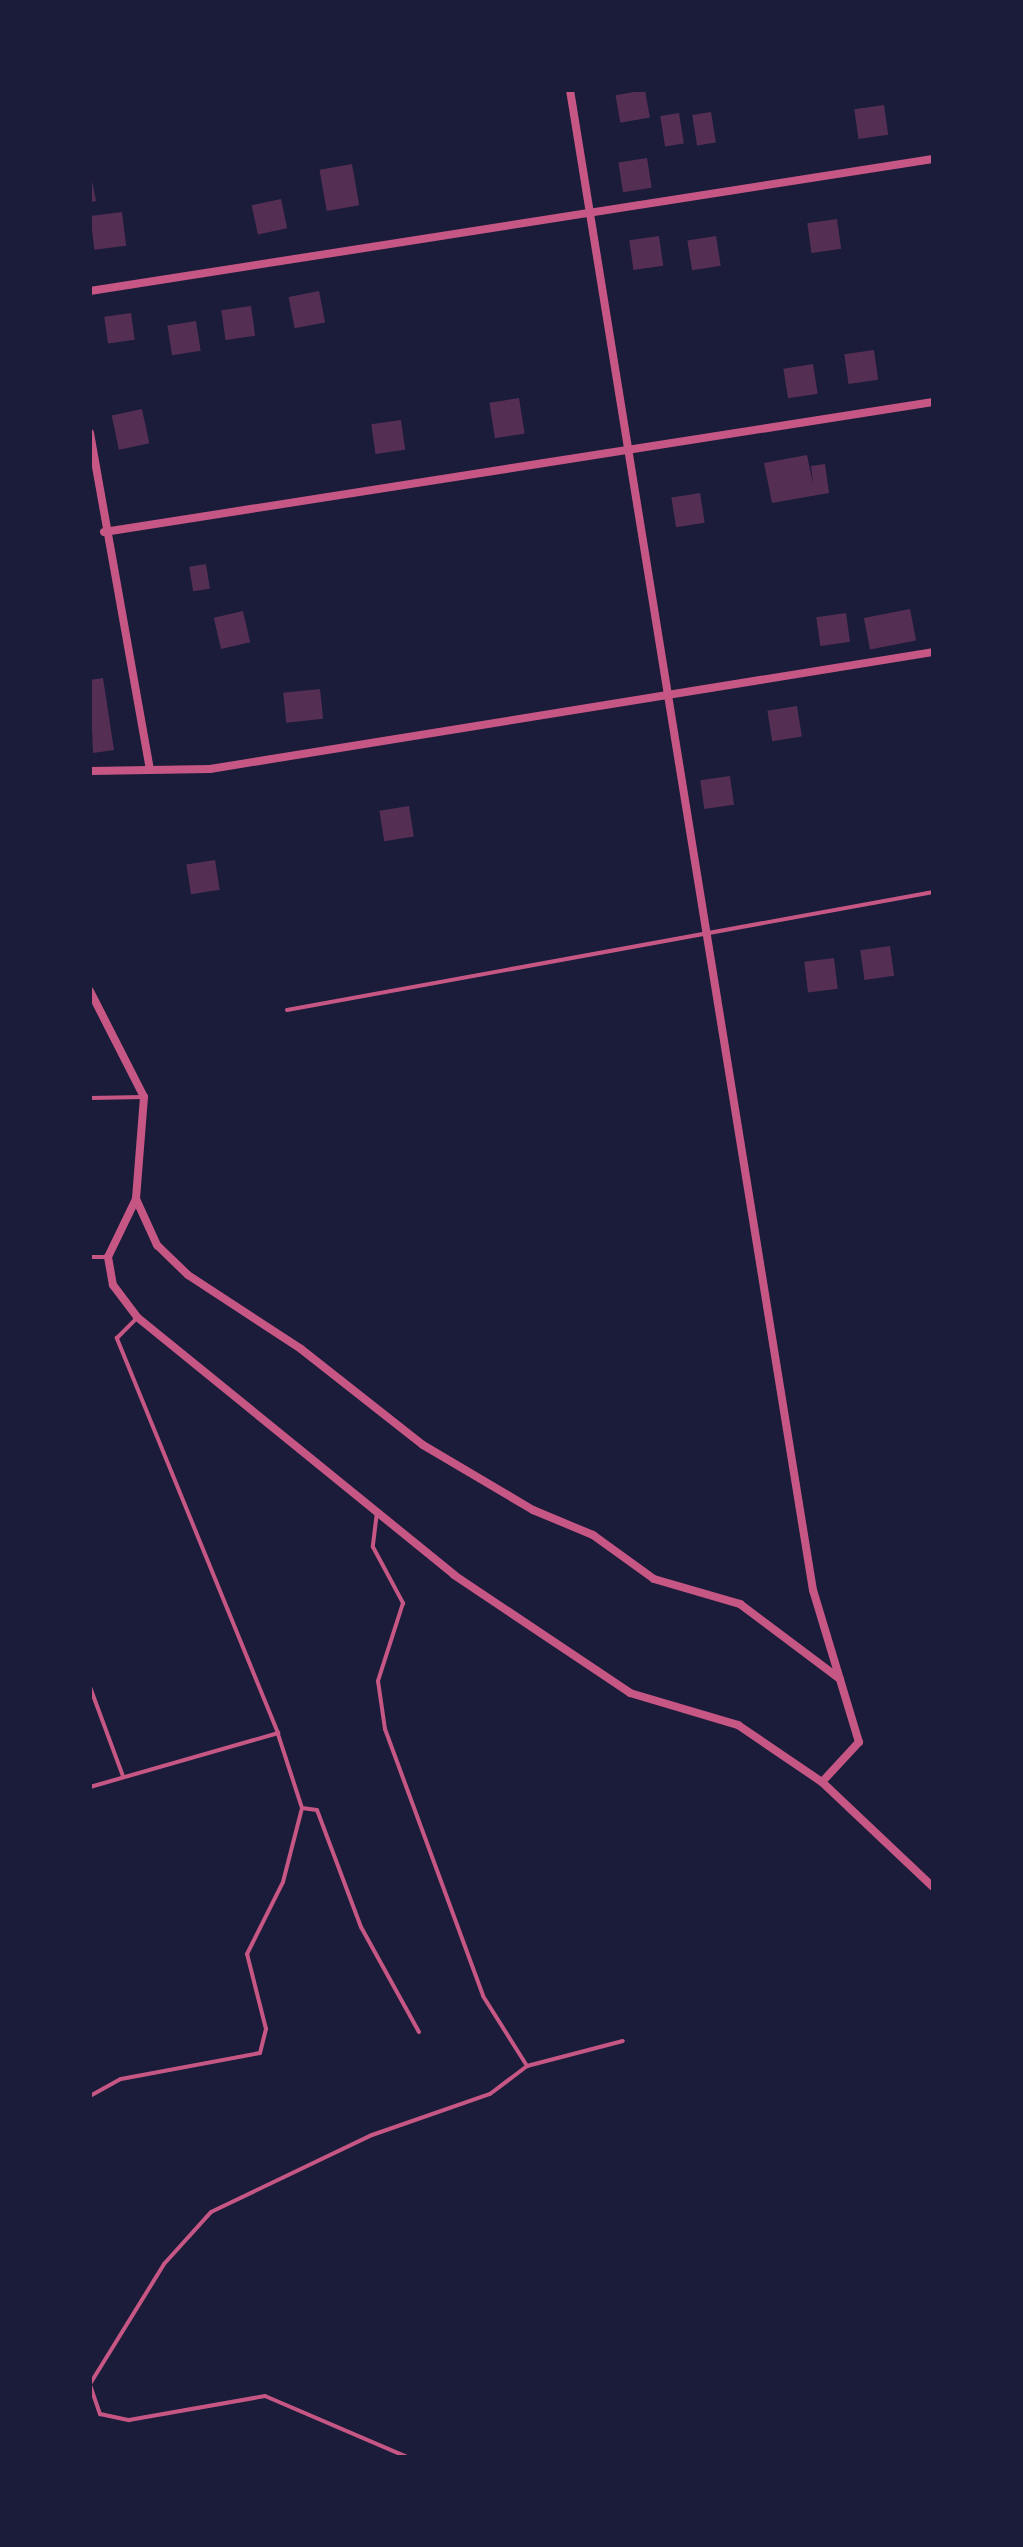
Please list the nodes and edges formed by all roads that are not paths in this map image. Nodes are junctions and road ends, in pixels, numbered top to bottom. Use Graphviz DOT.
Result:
graph roads {
  1 [pos="570,90"];
  2 [pos="933,159"];
  3 [pos="588,216"];
  4 [pos="90,291"];
  5 [pos="933,402"];
  6 [pos="90,433"];
  7 [pos="628,455"];
  8 [pos="92,463"];
  9 [pos="104,532"];
  10 [pos="933,652"];
  11 [pos="667,693"];
  12 [pos="150,770"];
  13 [pos="90,771"];
  14 [pos="933,892"];
  15 [pos="706,937"];
  16 [pos="90,991"];
  17 [pos="287,1010"];
  18 [pos="144,1097"];
  19 [pos="90,1098"];
  20 [pos="136,1199"];
  21 [pos="90,1257"];
  22 [pos="108,1257"];
  23 [pos="137,1317"];
  24 [pos="377,1510"];
  25 [pos="840,1679"];
  26 [pos="90,1687"];
  27 [pos="278,1733"];
  28 [pos="123,1776"];
  29 [pos="822,1782"];
  30 [pos="90,1787"];
  31 [pos="302,1808"];
  32 [pos="933,1887"];
  33 [pos="419,2032"];
  34 [pos="623,2041"];
  35 [pos="527,2066"];
  36 [pos="90,2096"];
  37 [pos="90,2384"];
  38 [pos="407,2457"];
  1 -- 3 [label="street"];
  2 -- 3 [label="street"];
  3 -- 4 [label="street"];
  3 -- 7 [label="street"];
  5 -- 7 [label="street"];
  6 -- 8 [label="street"];
  7 -- 9 [label="street"];
  7 -- 11 [label="street"];
  8 -- 9 [label="street"];
  9 -- 12 [label="street"];
  10 -- 11 [label="street"];
  11 -- 12 [label="street"];
  11 -- 15 [label="street"];
  12 -- 13 [label="street"];
  14 -- 15 [label="lane"];
  15 -- 17 [label="lane"];
  15 -- 25 [label="street"];
  16 -- 18 [label="street"];
  18 -- 19 [label="lane"];
  18 -- 20 [label="street"];
  20 -- 22 [label="street"];
  20 -- 25 [label="street"];
  21 -- 22 [label="lane"];
  22 -- 23 [label="street"];
  23 -- 24 [label="street"];
  23 -- 27 [label="lane"];
  24 -- 29 [label="street"];
  24 -- 35 [label="lane"];
  25 -- 29 [label="street"];
  26 -- 28 [label="lane"];
  27 -- 28 [label="lane"];
  27 -- 31 [label="lane"];
  28 -- 30 [label="lane"];
  29 -- 32 [label="street"];
  31 -- 33 [label="lane"];
  31 -- 36 [label="lane"];
  34 -- 35 [label="lane"];
  35 -- 37 [label="lane"];
  37 -- 38 [label="lane"];
}
